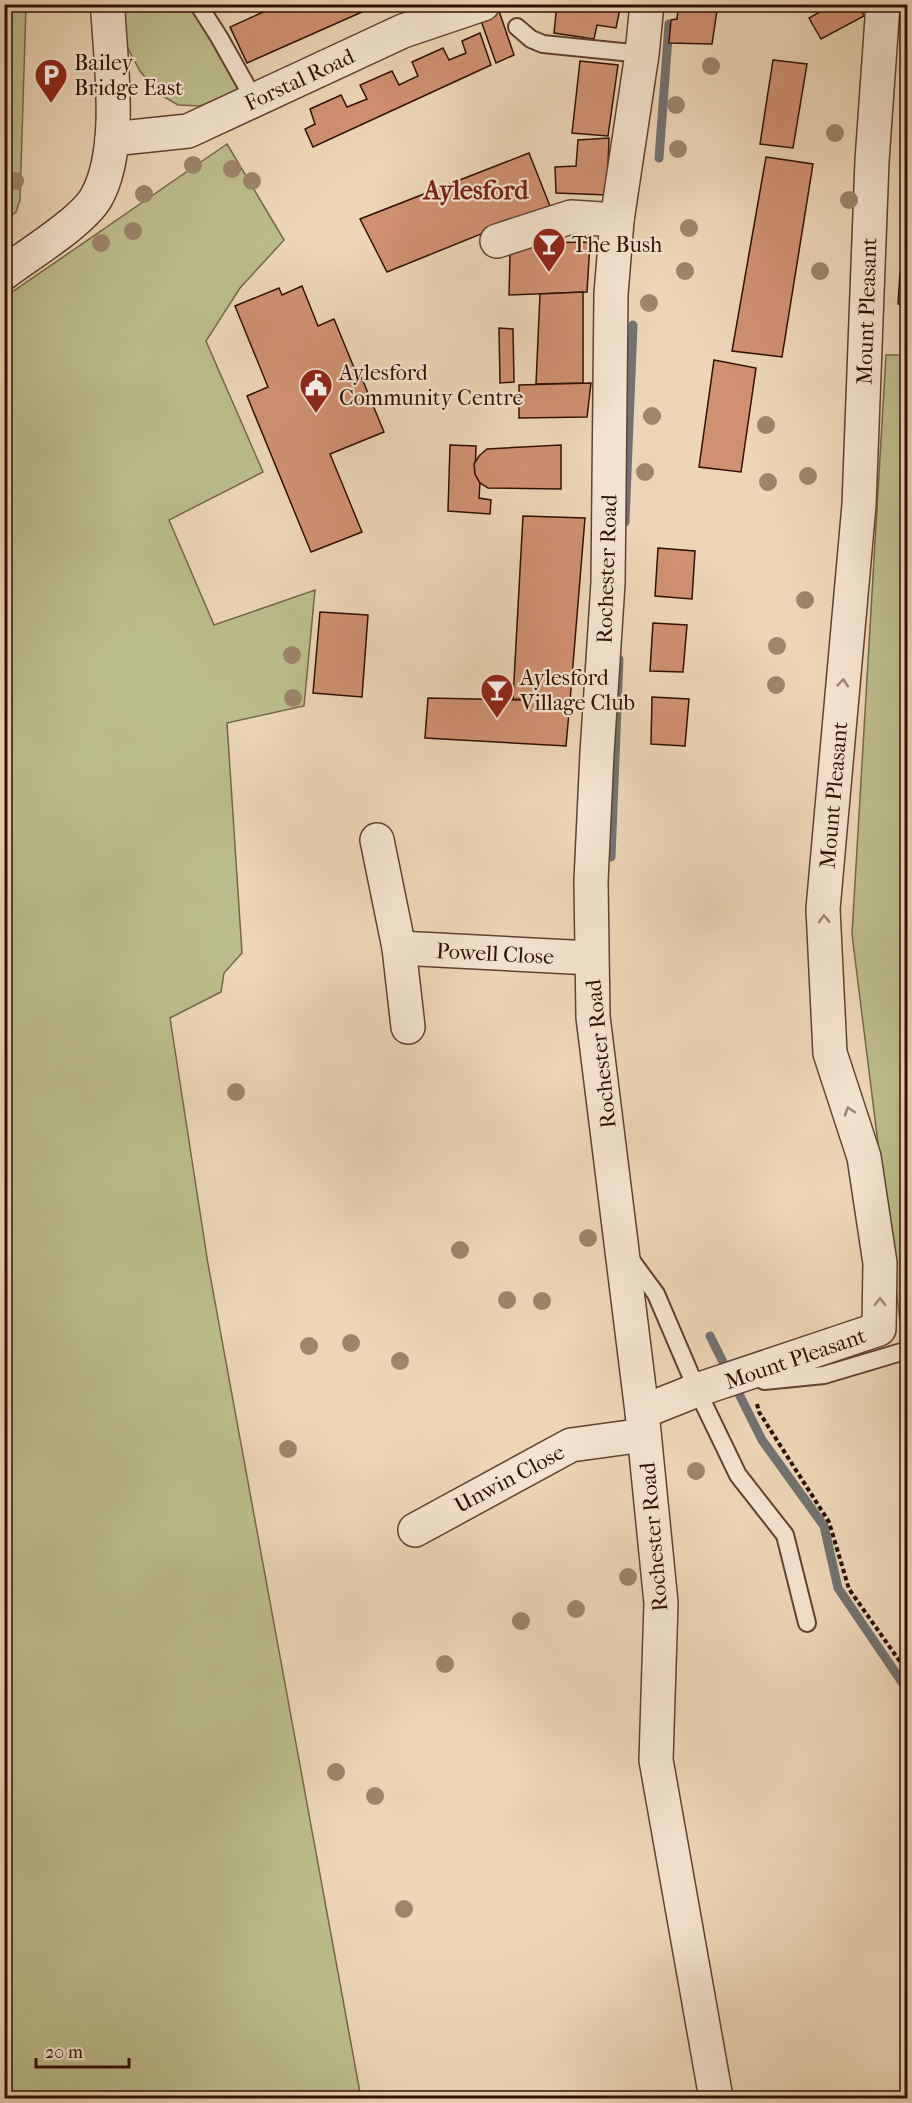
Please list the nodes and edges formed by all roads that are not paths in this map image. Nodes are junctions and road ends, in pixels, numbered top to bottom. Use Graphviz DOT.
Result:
graph roads {
  1 [pos="110,4"];
  2 [pos="198,4"];
  3 [pos="483,4"];
  4 [pos="647,4"];
  5 [pos="883,4"];
  6 [pos="517,27"];
  7 [pos="642,54"];
  8 [pos="255,101"];
  9 [pos="112,139"];
  10 [pos="617,220"];
  11 [pos="497,241"];
  12 [pos="4,273"];
  13 [pos="377,840"];
  14 [pos="399,948"];
  15 [pos="591,958"];
  16 [pos="408,1027"];
  17 [pos="621,1246"];
  18 [pos="908,1350"];
  19 [pos="728,1381"];
  20 [pos="643,1424"];
  21 [pos="415,1530"];
  22 [pos="807,1623"];
  23 [pos="716,2098"];
  1 -- 9 [label="street"];
  2 -- 8 [label="lane"];
  3 -- 8 [label="street, Forstal Road"];
  4 -- 7 [label="street, Rochester Road"];
  19 -- 5 [label="street, Mount Pleasant, one-way"];
  6 -- 7 [label="lane"];
  7 -- 10 [label="street, Rochester Road"];
  8 -- 9 [label="street, Forstal Road"];
  9 -- 12 [label="street"];
  10 -- 11 [label="street"];
  10 -- 15 [label="street, Rochester Road"];
  13 -- 14 [label="street"];
  14 -- 15 [label="street, Powell Close"];
  14 -- 16 [label="street"];
  15 -- 17 [label="street, Rochester Road"];
  17 -- 19 [label="lane"];
  17 -- 20 [label="street, Rochester Road"];
  18 -- 19 [label="lane"];
  19 -- 20 [label="street, Mount Pleasant"];
  19 -- 22 [label="lane"];
  20 -- 21 [label="street, Unwin Close"];
  20 -- 23 [label="street, Rochester Road"];
}
